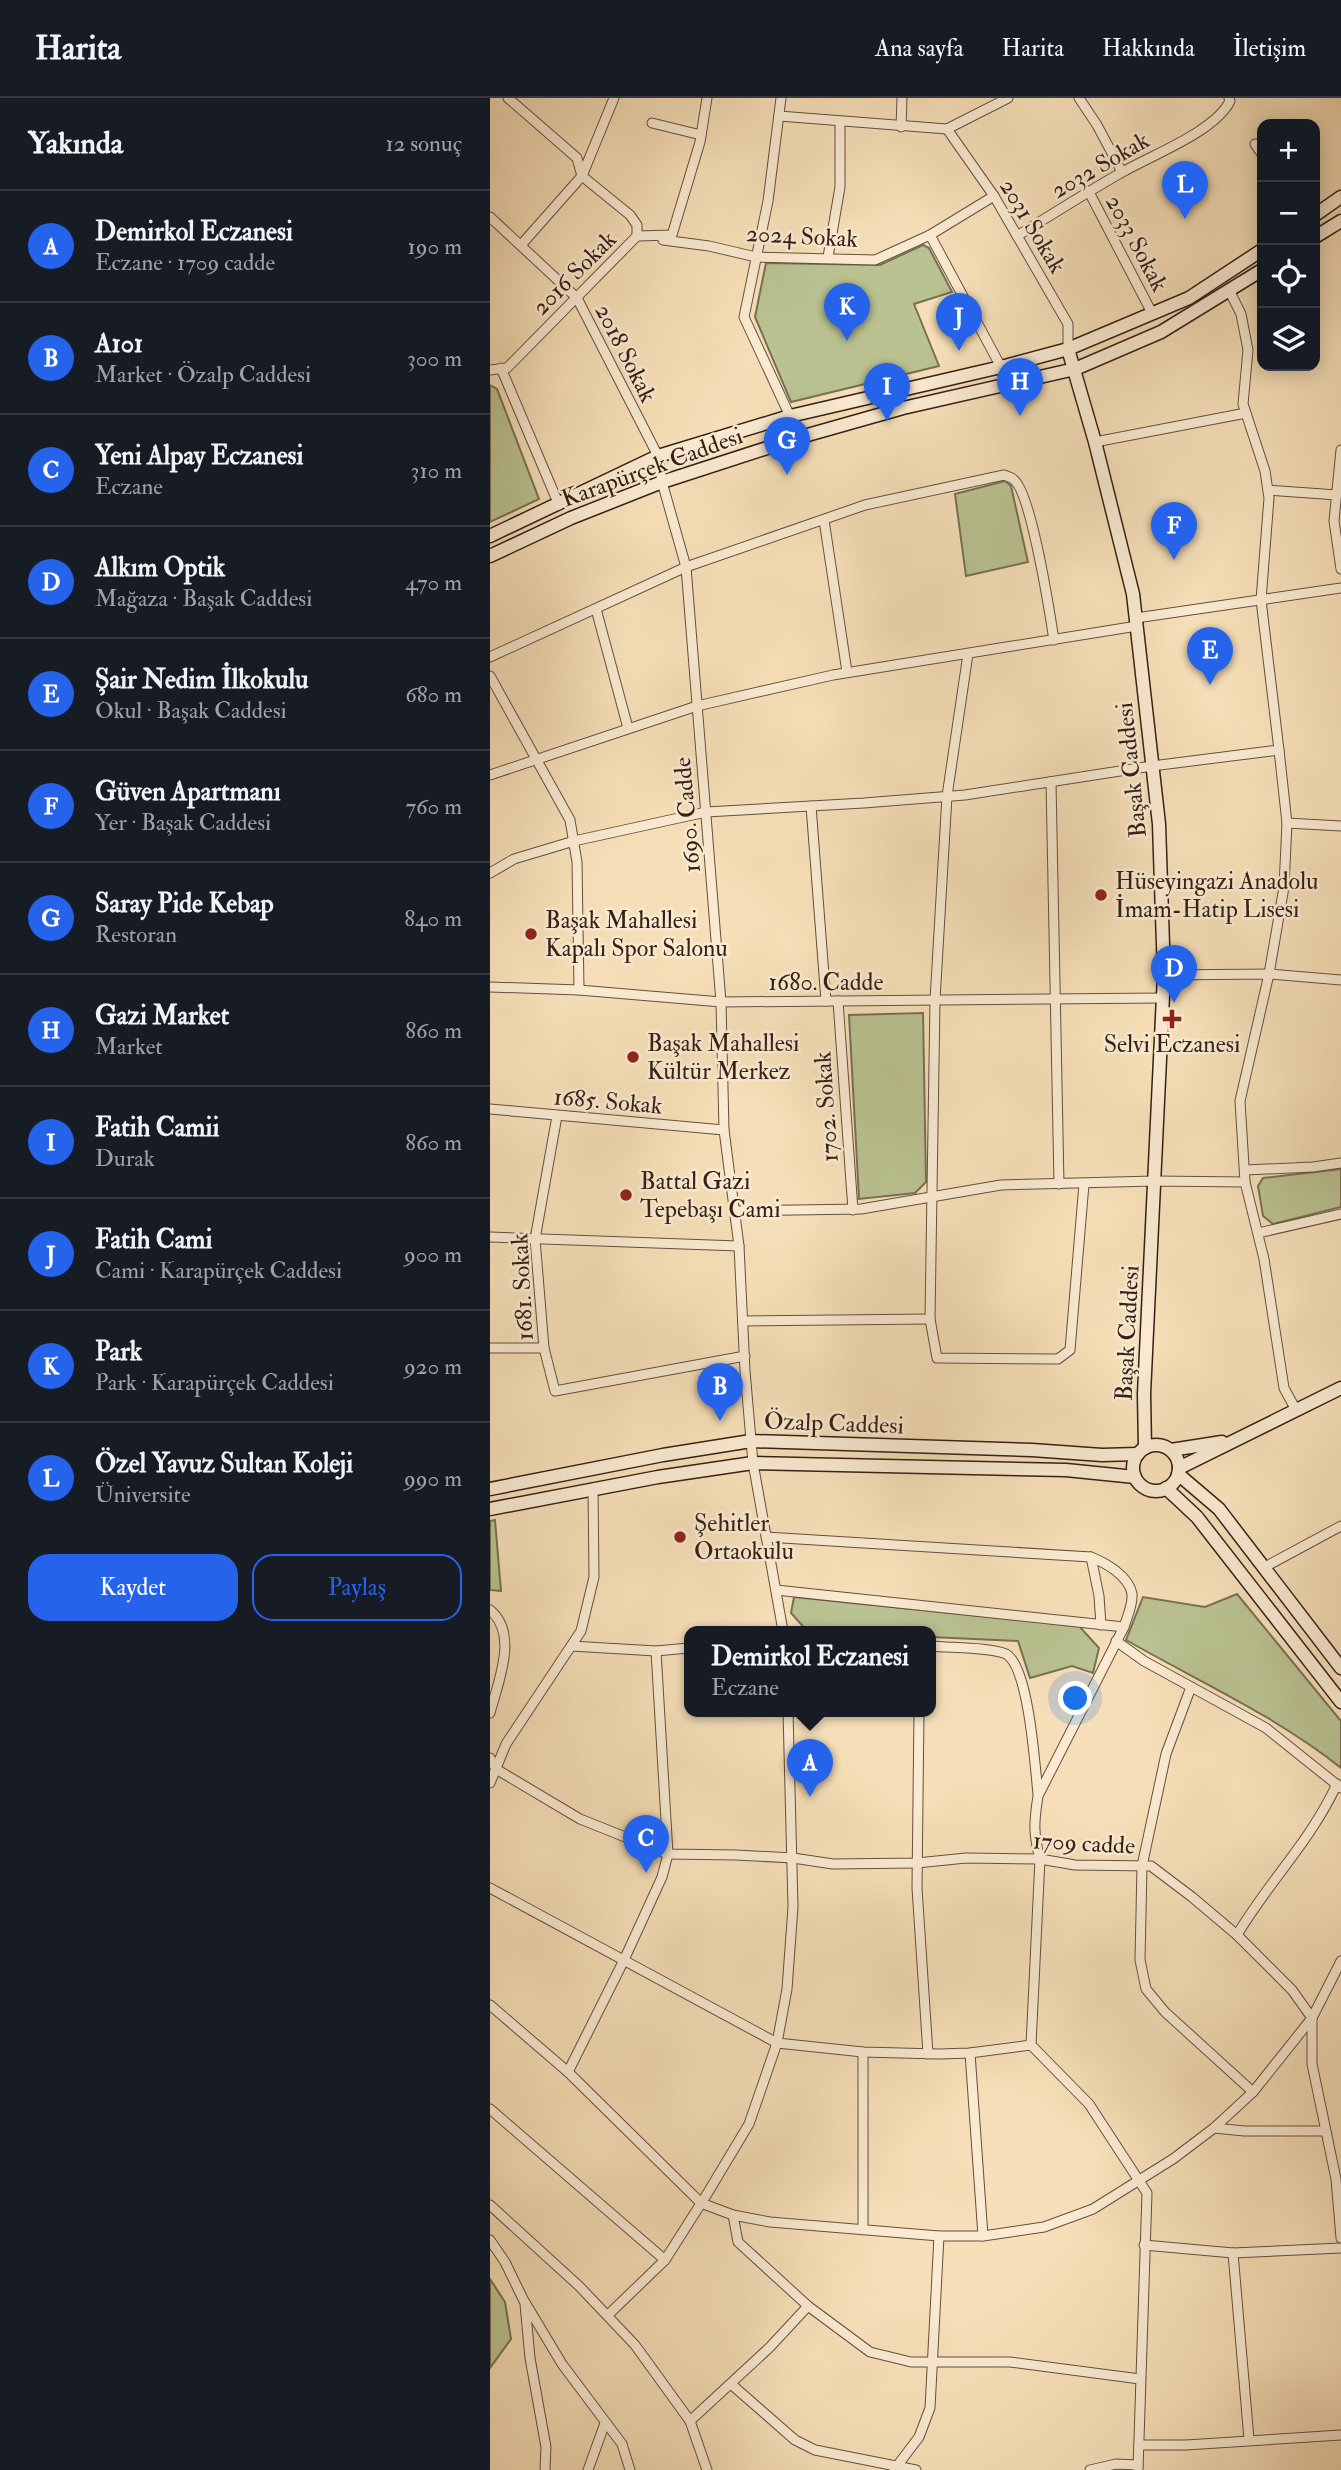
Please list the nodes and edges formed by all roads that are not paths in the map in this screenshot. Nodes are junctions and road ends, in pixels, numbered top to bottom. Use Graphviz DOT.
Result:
graph roads {
  1 [pos="508,98"];
  2 [pos="614,98"];
  3 [pos="707,98"];
  4 [pos="781,98"];
  5 [pos="902,98"];
  6 [pos="1008,98"];
  7 [pos="1079,98"];
  8 [pos="1229,98"];
  9 [pos="779,116"];
  10 [pos="840,121"];
  11 [pos="652,123"];
  12 [pos="901,127"];
  13 [pos="947,130"];
  14 [pos="701,135"];
  15 [pos="1255,144"];
  16 [pos="1257,147"];
  17 [pos="1122,172"];
  18 [pos="582,176"];
  19 [pos="1088,192"];
  20 [pos="994,196"];
  21 [pos="1341,197"];
  22 [pos="1320,212"];
  23 [pos="490,217"];
  24 [pos="1341,221"];
  25 [pos="1320,231"];
  26 [pos="930,235"];
  27 [pos="637,236"];
  28 [pos="1017,236"];
  29 [pos="521,245"];
  30 [pos="1257,253"];
  31 [pos="757,257"];
  32 [pos="828,257"];
  33 [pos="1257,273"];
  34 [pos="1228,290"];
  35 [pos="577,298"];
  36 [pos="1152,313"];
  37 [pos="1068,349"];
  38 [pos="1001,367"];
  39 [pos="501,368"];
  40 [pos="1075,369"];
  41 [pos="490,370"];
  42 [pos="1246,413"];
  43 [pos="790,416"];
  44 [pos="800,438"];
  45 [pos="1095,442"];
  46 [pos="1341,450"];
  47 [pos="658,456"];
  48 [pos="662,482"];
  49 [pos="1268,490"];
  50 [pos="1336,495"];
  51 [pos="559,505"];
  52 [pos="824,520"];
  53 [pos="490,536"];
  54 [pos="490,556"];
  55 [pos="686,567"];
  56 [pos="1341,569"];
  57 [pos="1341,589"];
  58 [pos="1261,600"];
  59 [pos="596,609"];
  60 [pos="1136,622"];
  61 [pos="1054,640"];
  62 [pos="968,654"];
  63 [pos="490,657"];
  64 [pos="847,673"];
  65 [pos="490,676"];
  66 [pos="697,706"];
  67 [pos="628,728"];
  68 [pos="1279,750"];
  69 [pos="536,758"];
  70 [pos="1152,766"];
  71 [pos="490,775"];
  72 [pos="1051,782"];
  73 [pos="947,796"];
  74 [pos="811,806"];
  75 [pos="706,812"];
  76 [pos="1287,823"];
  77 [pos="1341,826"];
  78 [pos="574,841"];
  79 [pos="490,873"];
  80 [pos="1269,974"];
  81 [pos="1164,975"];
  82 [pos="1341,980"];
  83 [pos="490,987"];
  84 [pos="579,990"];
  85 [pos="1163,998"];
  86 [pos="1054,999"];
  87 [pos="935,1000"];
  88 [pos="826,1001"];
  89 [pos="838,1001"];
  90 [pos="721,1002"];
  91 [pos="490,1109"];
  92 [pos="556,1116"];
  93 [pos="724,1130"];
  94 [pos="1341,1163"];
  95 [pos="1245,1170"];
  96 [pos="1155,1181"];
  97 [pos="1245,1182"];
  98 [pos="1059,1184"];
  99 [pos="1084,1184"];
  100 [pos="933,1197"];
  101 [pos="853,1210"];
  102 [pos="734,1211"];
  103 [pos="1341,1214"];
  104 [pos="1258,1233"];
  105 [pos="490,1237"];
  106 [pos="535,1239"];
  107 [pos="739,1246"];
  108 [pos="930,1319"];
  109 [pos="743,1321"];
  110 [pos="490,1348"];
  111 [pos="544,1348"];
  112 [pos="744,1356"];
  113 [pos="1341,1388"];
  114 [pos="1296,1410"];
  115 [pos="751,1441"];
  116 [pos="1233,1441"];
  117 [pos="1171,1450"];
  118 [pos="1141,1451"];
  119 [pos="753,1463"];
  120 [pos="1179,1471"];
  121 [pos="1135,1477"];
  122 [pos="1166,1488"];
  123 [pos="490,1489"];
  124 [pos="593,1489"];
  125 [pos="490,1509"];
  126 [pos="1341,1526"];
  127 [pos="766,1537"];
  128 [pos="1091,1557"];
  129 [pos="1263,1568"];
  130 [pos="776,1590"];
  131 [pos="490,1610"];
  132 [pos="1101,1625"];
  133 [pos="782,1626"];
  134 [pos="1124,1627"];
  135 [pos="1116,1642"];
  136 [pos="571,1646"];
  137 [pos="936,1646"];
  138 [pos="684,1648"];
  139 [pos="656,1651"];
  140 [pos="1341,1668"];
  141 [pos="1191,1687"];
  142 [pos="1341,1702"];
  143 [pos="490,1713"];
  144 [pos="788,1717"];
  145 [pos="919,1717"];
  146 [pos="490,1758"];
  147 [pos="496,1769"];
  148 [pos="490,1783"];
  149 [pos="1339,1786"];
  150 [pos="1038,1796"];
  151 [pos="668,1854"];
  152 [pos="793,1858"];
  153 [pos="1040,1859"];
  154 [pos="917,1863"];
  155 [pos="1142,1866"];
  156 [pos="490,1888"];
  157 [pos="1237,1935"];
  158 [pos="624,1960"];
  159 [pos="1341,1961"];
  160 [pos="490,2005"];
  161 [pos="1312,2018"];
  162 [pos="777,2043"];
  163 [pos="1031,2045"];
  164 [pos="863,2052"];
  165 [pos="970,2053"];
  166 [pos="928,2054"];
  167 [pos="568,2072"];
  168 [pos="1253,2092"];
  169 [pos="490,2109"];
  170 [pos="1214,2128"];
  171 [pos="1324,2131"];
  172 [pos="1140,2179"];
  173 [pos="701,2203"];
  174 [pos="490,2205"];
  175 [pos="733,2215"];
  176 [pos="863,2229"];
  177 [pos="939,2236"];
  178 [pos="983,2236"];
  179 [pos="1341,2238"];
  180 [pos="490,2240"];
  181 [pos="1144,2245"];
  182 [pos="1341,2248"];
  183 [pos="1233,2253"];
  184 [pos="665,2260"];
  185 [pos="525,2302"];
  186 [pos="808,2306"];
  187 [pos="608,2315"];
  188 [pos="933,2361"];
  189 [pos="1140,2379"];
  190 [pos="731,2384"];
  191 [pos="690,2421"];
  192 [pos="605,2423"];
  193 [pos="1341,2435"];
  194 [pos="1249,2440"];
  195 [pos="1139,2445"];
  196 [pos="1138,2467"];
  197 [pos="895,2468"];
  198 [pos="545,2470"];
  199 [pos="588,2470"];
  200 [pos="630,2470"];
  201 [pos="707,2470"];
  202 [pos="916,2470"];
  203 [pos="1090,2470"];
  1 -- 18 [label="street"];
  2 -- 18 [label="street"];
  3 -- 14 [label="street, 2016 Sokak"];
  4 -- 9 [label="street"];
  5 -- 12 [label="street"];
  6 -- 13 [label="street"];
  7 -- 17 [label="street"];
  8 -- 17 [label="street, 2032 Sokak"];
  9 -- 10 [label="street"];
  9 -- 31 [label="street"];
  10 -- 12 [label="street"];
  10 -- 32 [label="street"];
  11 -- 14 [label="street"];
  12 -- 13 [label="street"];
  13 -- 20 [label="street, 2031 Sokak"];
  14 -- 27 [label="street, 2016 Sokak"];
  15 -- 16 [label="street"];
  17 -- 19 [label="street, 2032 Sokak"];
  18 -- 27 [label="street"];
  18 -- 29 [label="street"];
  19 -- 28 [label="street, 2032 Sokak"];
  19 -- 36 [label="street, 2033 Sokak"];
  20 -- 26 [label="street, 2024 Sokak"];
  20 -- 28 [label="street, 2031 Sokak"];
  21 -- 22 [label="main road"];
  23 -- 29 [label="street, 2018 Sokak"];
  24 -- 25 [label="main road"];
  26 -- 32 [label="street, 2024 Sokak"];
  26 -- 38 [label="street"];
  27 -- 31 [label="street, 2024 Sokak"];
  27 -- 35 [label="street, 2016 Sokak"];
  28 -- 37 [label="street, 2031 Sokak"];
  29 -- 35 [label="street, 2018 Sokak"];
  30 -- 36 [label="main road, Karapürçek Caddesi"];
  31 -- 32 [label="street, 2024 Sokak"];
  31 -- 43 [label="street"];
  33 -- 34 [label="main road, Karapürçek Caddesi"];
  34 -- 40 [label="main road, Karapürçek Caddesi"];
  34 -- 42 [label="street"];
  35 -- 39 [label="street, 2016 Sokak"];
  35 -- 47 [label="street, 2018 Sokak"];
  36 -- 37 [label="main road, Karapürçek Caddesi"];
  37 -- 38 [label="main road, Karapürçek Caddesi"];
  37 -- 40 [label="main road, Başak Caddesi"];
  38 -- 43 [label="main road, Karapürçek Caddesi"];
  39 -- 41 [label="street"];
  39 -- 51 [label="street"];
  40 -- 44 [label="main road, Karapürçek Caddesi"];
  40 -- 45 [label="main road, Başak Caddesi"];
  42 -- 45 [label="street"];
  42 -- 49 [label="street"];
  43 -- 44 [label="street"];
  43 -- 47 [label="main road, Karapürçek Caddesi"];
  44 -- 48 [label="main road, Karapürçek Caddesi"];
  45 -- 60 [label="main road, Başak Caddesi"];
  46 -- 50 [label="street"];
  47 -- 48 [label="street, 2018 Sokak"];
  47 -- 51 [label="main road, Karapürçek Caddesi"];
  48 -- 54 [label="main road, Karapürçek Caddesi"];
  48 -- 55 [label="street, 1690. Cadde"];
  49 -- 50 [label="street"];
  49 -- 58 [label="street"];
  50 -- 56 [label="street"];
  51 -- 53 [label="main road, Karapürçek Caddesi"];
  52 -- 55 [label="street"];
  52 -- 61 [label="street"];
  52 -- 64 [label="street"];
  55 -- 59 [label="street"];
  55 -- 66 [label="street, 1690. Cadde"];
  57 -- 58 [label="street"];
  58 -- 60 [label="street"];
  58 -- 68 [label="street"];
  59 -- 63 [label="street"];
  59 -- 67 [label="street"];
  60 -- 61 [label="street"];
  60 -- 70 [label="main road, Başak Caddesi"];
  61 -- 62 [label="street"];
  62 -- 64 [label="street"];
  62 -- 73 [label="street"];
  64 -- 66 [label="street"];
  65 -- 69 [label="street"];
  66 -- 67 [label="street"];
  66 -- 75 [label="street, 1690. Cadde"];
  67 -- 69 [label="street"];
  68 -- 70 [label="street"];
  68 -- 76 [label="street"];
  69 -- 71 [label="street"];
  69 -- 78 [label="street"];
  70 -- 72 [label="street"];
  70 -- 81 [label="main road, Başak Caddesi"];
  72 -- 73 [label="street"];
  72 -- 86 [label="street"];
  73 -- 74 [label="street"];
  73 -- 87 [label="street"];
  74 -- 75 [label="street"];
  74 -- 88 [label="street"];
  75 -- 78 [label="street"];
  75 -- 90 [label="street, 1690. Cadde"];
  76 -- 77 [label="street"];
  76 -- 80 [label="street"];
  78 -- 79 [label="street"];
  78 -- 84 [label="street"];
  80 -- 81 [label="street"];
  80 -- 82 [label="street"];
  80 -- 95 [label="street"];
  81 -- 85 [label="main road, Başak Caddesi"];
  83 -- 84 [label="street, 1680. Cadde"];
  84 -- 90 [label="street, 1680. Cadde"];
  85 -- 86 [label="street, 1680. Cadde"];
  85 -- 96 [label="main road, Başak Caddesi"];
  86 -- 87 [label="street, 1680. Cadde"];
  86 -- 98 [label="street"];
  87 -- 89 [label="street, 1680. Cadde"];
  87 -- 100 [label="street"];
  88 -- 89 [label="street, 1680. Cadde"];
  88 -- 90 [label="street, 1680. Cadde"];
  89 -- 101 [label="street, 1702. Sokak"];
  90 -- 93 [label="street, 1690. Cadde"];
  91 -- 92 [label="street, 1685. Sokak"];
  92 -- 93 [label="street, 1685. Sokak"];
  92 -- 106 [label="street, 1681. Sokak"];
  93 -- 102 [label="street, 1690. Cadde"];
  94 -- 95 [label="street"];
  95 -- 97 [label="street"];
  96 -- 97 [label="street"];
  96 -- 99 [label="street"];
  96 -- 118 [label="main road, Başak Caddesi"];
  97 -- 104 [label="street"];
  98 -- 99 [label="street"];
  98 -- 100 [label="street"];
  99 -- 108 [label="street"];
  100 -- 101 [label="street"];
  100 -- 108 [label="street"];
  101 -- 102 [label="street"];
  102 -- 107 [label="street, 1690. Cadde"];
  103 -- 104 [label="street"];
  104 -- 114 [label="street"];
  105 -- 106 [label="street"];
  106 -- 107 [label="street"];
  106 -- 111 [label="street, 1681. Sokak"];
  107 -- 109 [label="street, 1690. Cadde"];
  108 -- 109 [label="street"];
  109 -- 112 [label="street, 1690. Cadde"];
  110 -- 111 [label="street"];
  111 -- 112 [label="street, 1681. Sokak"];
  112 -- 115 [label="street, 1690. Cadde"];
  113 -- 114 [label="main road"];
  114 -- 116 [label="main road"];
  115 -- 118 [label="main road, Özalp Caddesi"];
  115 -- 119 [label="street, 1690. Cadde"];
  115 -- 123 [label="main road, Özalp Caddesi"];
  116 -- 117 [label="main road"];
  116 -- 120 [label="main road"];
  117 -- 118 [label="main road"];
  117 -- 120 [label="main road"];
  118 -- 121 [label="main road"];
  119 -- 121 [label="main road, Özalp Caddesi"];
  119 -- 124 [label="main road, Özalp Caddesi"];
  119 -- 127 [label="street, 1690. Cadde"];
  120 -- 122 [label="main road"];
  120 -- 129 [label="main road"];
  121 -- 122 [label="main road"];
  122 -- 142 [label="main road"];
  124 -- 125 [label="main road, Özalp Caddesi"];
  124 -- 136 [label="street"];
  126 -- 129 [label="street"];
  127 -- 128 [label="street"];
  127 -- 130 [label="street, 1690. Cadde"];
  128 -- 132 [label="street"];
  128 -- 134 [label="street"];
  129 -- 140 [label="main road"];
  130 -- 132 [label="street"];
  130 -- 133 [label="street, 1690. Cadde"];
  131 -- 143 [label="street"];
  132 -- 134 [label="street"];
  134 -- 135 [label="street"];
  135 -- 141 [label="street"];
  135 -- 150 [label="street"];
  136 -- 139 [label="street"];
  136 -- 147 [label="street"];
  137 -- 150 [label="street"];
  138 -- 139 [label="street"];
  139 -- 151 [label="street"];
  141 -- 149 [label="street"];
  141 -- 155 [label="street"];
  144 -- 152 [label="street"];
  145 -- 154 [label="street"];
  146 -- 147 [label="street"];
  147 -- 148 [label="street"];
  147 -- 151 [label="street, 1709 cadde"];
  149 -- 157 [label="street"];
  150 -- 153 [label="street"];
  151 -- 152 [label="street, 1709 cadde"];
  151 -- 158 [label="street"];
  152 -- 154 [label="street, 1709 cadde"];
  152 -- 162 [label="street"];
  153 -- 154 [label="street, 1709 cadde"];
  153 -- 155 [label="street, 1709 cadde"];
  153 -- 163 [label="street"];
  154 -- 166 [label="street"];
  155 -- 157 [label="street, 1709 cadde"];
  155 -- 168 [label="street"];
  156 -- 158 [label="street"];
  157 -- 161 [label="street, 1709 cadde"];
  158 -- 162 [label="street"];
  158 -- 167 [label="street"];
  159 -- 161 [label="street"];
  160 -- 167 [label="street"];
  161 -- 168 [label="street"];
  161 -- 171 [label="street"];
  162 -- 164 [label="street"];
  162 -- 173 [label="street"];
  163 -- 165 [label="street"];
  163 -- 172 [label="street"];
  164 -- 166 [label="street"];
  164 -- 176 [label="street"];
  165 -- 166 [label="street"];
  165 -- 178 [label="street"];
  167 -- 173 [label="street"];
  168 -- 170 [label="street"];
  169 -- 184 [label="street"];
  170 -- 171 [label="street"];
  170 -- 172 [label="street"];
  171 -- 179 [label="street"];
  172 -- 178 [label="street"];
  172 -- 181 [label="street"];
  173 -- 175 [label="street"];
  173 -- 184 [label="street"];
  174 -- 187 [label="street"];
  175 -- 176 [label="street"];
  175 -- 186 [label="street"];
  176 -- 177 [label="street"];
  177 -- 178 [label="street"];
  177 -- 188 [label="street"];
  180 -- 185 [label="street"];
  181 -- 183 [label="street"];
  181 -- 189 [label="street"];
  182 -- 183 [label="street"];
  183 -- 194 [label="street"];
  184 -- 187 [label="street"];
  185 -- 192 [label="street"];
  185 -- 198 [label="street"];
  186 -- 188 [label="street"];
  186 -- 190 [label="street"];
  187 -- 191 [label="street"];
  188 -- 189 [label="street"];
  188 -- 197 [label="street"];
  189 -- 195 [label="street"];
  190 -- 191 [label="street"];
  190 -- 197 [label="street"];
  191 -- 201 [label="street"];
  192 -- 199 [label="street"];
  192 -- 200 [label="street"];
  193 -- 194 [label="street"];
  194 -- 195 [label="street"];
  195 -- 196 [label="street"];
  196 -- 203 [label="street"];
  197 -- 202 [label="street"];
}
